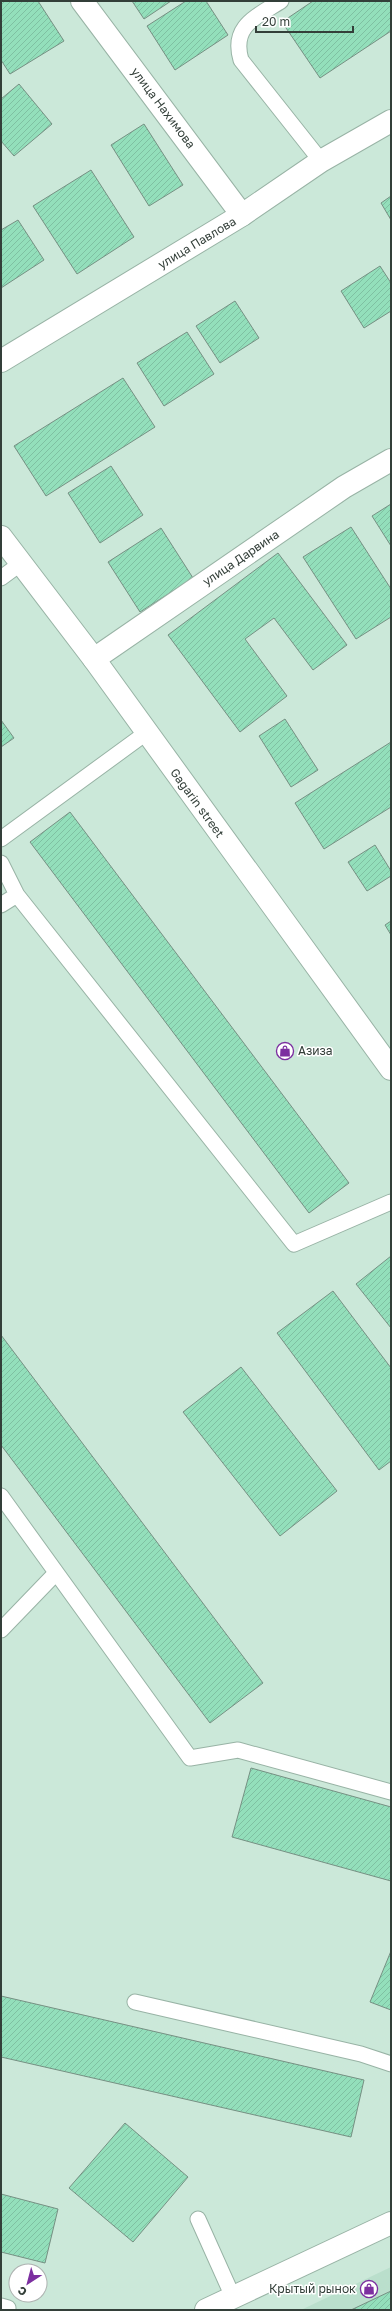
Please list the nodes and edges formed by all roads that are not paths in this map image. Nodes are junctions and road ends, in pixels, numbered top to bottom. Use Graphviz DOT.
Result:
graph roads {
  1 [pos="82,1"];
  2 [pos="281,1"];
  3 [pos="391,121"];
  4 [pos="321,162"];
  5 [pos="242,215"];
  6 [pos="1,361"];
  7 [pos="391,460"];
  8 [pos="1,537"];
  9 [pos="20,564"];
  10 [pos="1,578"];
  11 [pos="94,659"];
  12 [pos="146,733"];
  13 [pos="1,839"];
  14 [pos="1,863"];
  15 [pos="17,895"];
  16 [pos="1,905"];
  17 [pos="391,1069"];
  18 [pos="391,1202"];
  19 [pos="1,1496"];
  20 [pos="56,1574"];
  21 [pos="1,1630"];
  22 [pos="391,1792"];
  23 [pos="135,2002"];
  24 [pos="391,2064"];
  25 [pos="198,2219"];
  26 [pos="391,2223"];
  27 [pos="233,2297"];
  28 [pos="206,2310"];
  1 -- 5 [label="street, улица Нахимова"];
  2 -- 4 [label="lane"];
  3 -- 4 [label="street, улица Павлова"];
  4 -- 5 [label="street, улица Павлова"];
  5 -- 6 [label="street, улица Павлова"];
  7 -- 11 [label="street, улица Дарвина"];
  8 -- 9 [label="street, Gagarin street"];
  9 -- 10 [label="lane"];
  9 -- 11 [label="street, Gagarin street"];
  11 -- 12 [label="street, Gagarin street"];
  12 -- 13 [label="lane"];
  12 -- 17 [label="street, Gagarin street"];
  14 -- 15 [label="lane"];
  15 -- 16 [label="lane"];
  15 -- 18 [label="lane"];
  19 -- 20 [label="lane"];
  20 -- 21 [label="lane"];
  20 -- 22 [label="lane"];
  23 -- 24 [label="lane"];
  25 -- 27 [label="lane"];
  26 -- 27 [label="street"];
  27 -- 28 [label="street"];
}
